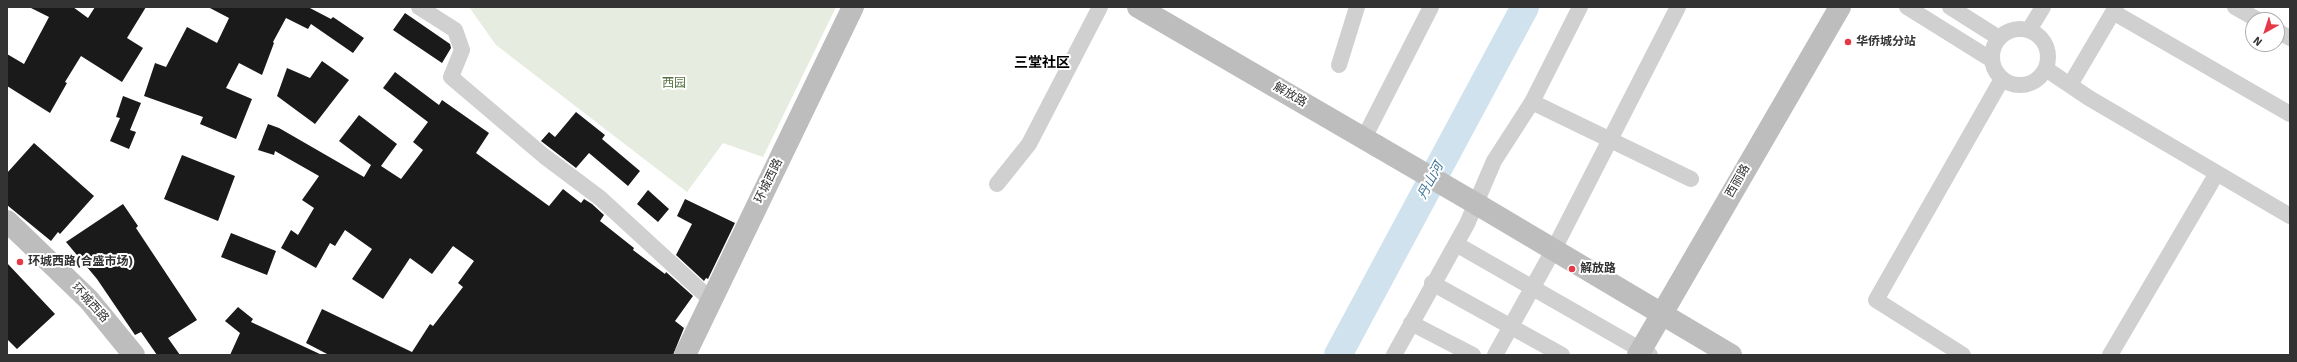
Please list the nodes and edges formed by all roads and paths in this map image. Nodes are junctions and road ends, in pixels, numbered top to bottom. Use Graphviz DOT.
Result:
graph roads {
  1 [pos="419,7"];
  2 [pos="853,7"];
  3 [pos="1100,7"];
  4 [pos="1138,7"];
  5 [pos="1357,7"];
  6 [pos="1580,7"];
  7 [pos="1678,7"];
  8 [pos="1840,7"];
  9 [pos="1856,7"];
  10 [pos="1907,7"];
  11 [pos="1950,7"];
  12 [pos="2043,7"];
  13 [pos="2235,7"];
  14 [pos="1427,8"];
  15 [pos="2115,10"];
  16 [pos="2245,13"];
  17 [pos="2029,30"];
  18 [pos="1999,38"];
  19 [pos="1992,60"];
  20 [pos="1339,65"];
  21 [pos="2046,69"];
  22 [pos="2002,79"];
  23 [pos="2070,85"];
  24 [pos="1532,102"];
  25 [pos="2290,114"];
  26 [pos="1610,140"];
  27 [pos="1370,142"];
  28 [pos="2217,174"];
  29 [pos="1691,180"];
  30 [pos="997,184"];
  31 [pos="2290,216"];
  32 [pos="7,221"];
  33 [pos="1456,244"];
  34 [pos="1554,249"];
  35 [pos="1432,283"];
  36 [pos="1533,288"];
  37 [pos="711,300"];
  38 [pos="1669,317"];
  39 [pos="1411,323"];
  40 [pos="1511,327"];
  41 [pos="1646,354"];
  42 [pos="134,355"];
  43 [pos="684,355"];
  44 [pos="1394,355"];
  45 [pos="1474,355"];
  46 [pos="1495,355"];
  47 [pos="1562,355"];
  48 [pos="1731,355"];
  49 [pos="1964,355"];
  50 [pos="2110,355"];
  1 -- 37 [label="street"];
  2 -- 37 [label="street, 环城西路"];
  3 -- 30 [label="street"];
  4 -- 27 [label="street, 解放路"];
  5 -- 20 [label="street"];
  6 -- 24 [label="street"];
  7 -- 26 [label="street"];
  8 -- 38 [label="street, 西丽路"];
  9 -- 38 [label="street, 西丽路"];
  10 -- 19 [label="street"];
  11 -- 18 [label="street"];
  12 -- 17 [label="street"];
  13 -- 16 [label="street"];
  14 -- 27 [label="street"];
  15 -- 23 [label="street"];
  15 -- 25 [label="street"];
  17 -- 18 [label="street"];
  17 -- 21 [label="street"];
  18 -- 19 [label="street"];
  19 -- 22 [label="street"];
  21 -- 22 [label="street"];
  21 -- 23 [label="street"];
  22 -- 49 [label="street"];
  23 -- 28 [label="street"];
  24 -- 26 [label="street"];
  24 -- 33 [label="street"];
  26 -- 29 [label="street"];
  26 -- 34 [label="street"];
  27 -- 34 [label="street, 解放路, bridge"];
  28 -- 31 [label="street"];
  28 -- 50 [label="street"];
  32 -- 42 [label="street, 环城西路"];
  33 -- 35 [label="street"];
  33 -- 36 [label="street"];
  34 -- 36 [label="street"];
  34 -- 38 [label="street, 解放路"];
  35 -- 39 [label="street"];
  35 -- 40 [label="street"];
  36 -- 40 [label="street"];
  36 -- 41 [label="street"];
  37 -- 43 [label="street, 环城西路"];
  38 -- 41 [label="street, 西丽路"];
  38 -- 48 [label="street, 解放路"];
  39 -- 44 [label="street"];
  39 -- 45 [label="street"];
  40 -- 46 [label="street"];
  40 -- 47 [label="street"];
}
